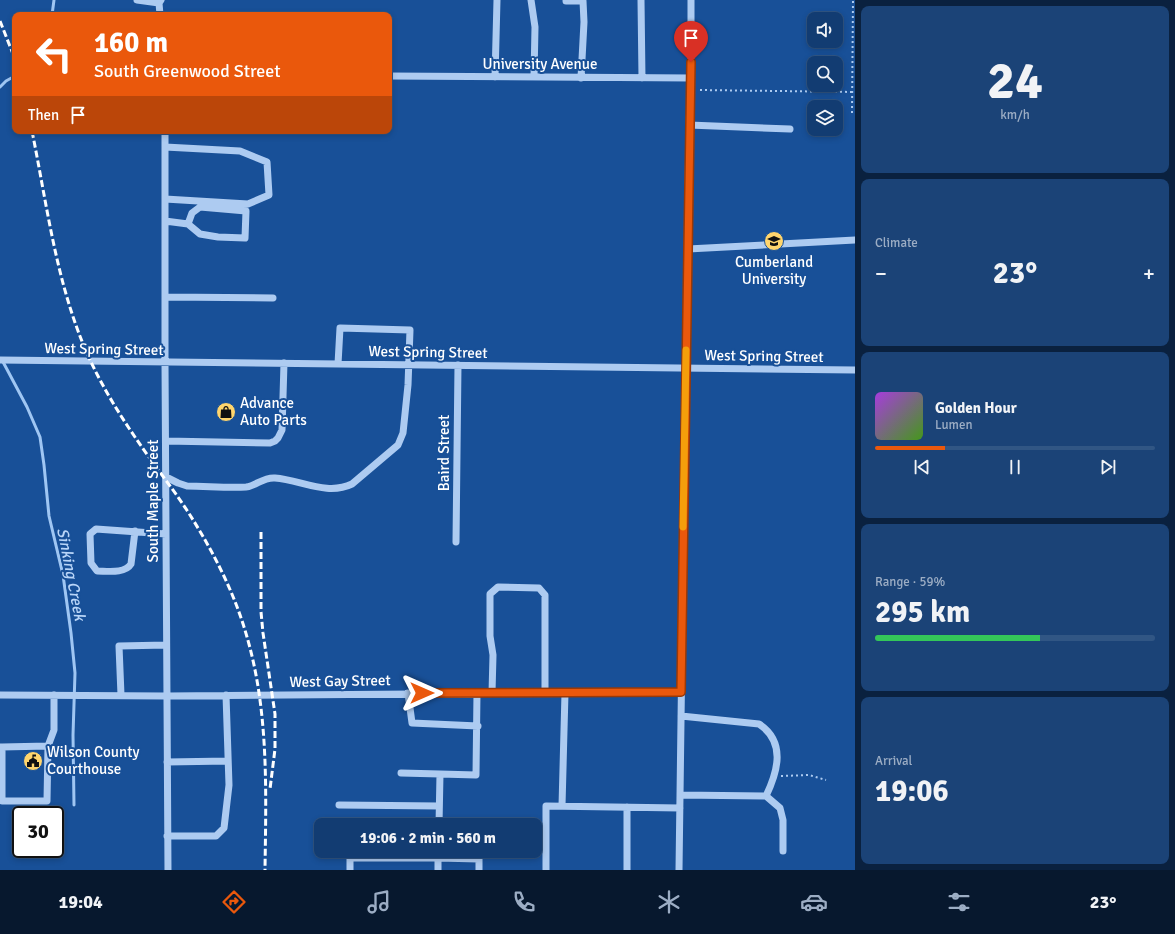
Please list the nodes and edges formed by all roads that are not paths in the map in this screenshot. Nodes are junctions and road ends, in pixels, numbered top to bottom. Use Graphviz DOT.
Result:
graph roads {
  1 [pos="137,0"];
  2 [pos="497,0"];
  3 [pos="531,0"];
  4 [pos="641,0"];
  5 [pos="691,0"];
  6 [pos="566,1"];
  7 [pos="160,2"];
  8 [pos="392,76"];
  9 [pos="494,77"];
  10 [pos="534,78"];
  11 [pos="580,78"];
  12 [pos="642,78"];
  13 [pos="691,78"];
  14 [pos="689,125"];
  15 [pos="790,128"];
  16 [pos="165,134"];
  17 [pos="165,147"];
  18 [pos="165,199"];
  19 [pos="165,221"];
  20 [pos="188,224"];
  21 [pos="855,240"];
  22 [pos="688,249"];
  23 [pos="165,297"];
  24 [pos="273,298"];
  25 [pos="0,360"];
  26 [pos="165,362"];
  27 [pos="284,364"];
  28 [pos="338,364"];
  29 [pos="409,364"];
  30 [pos="458,365"];
  31 [pos="686,368"];
  32 [pos="855,370"];
  33 [pos="166,441"];
  34 [pos="166,476"];
  35 [pos="135,531"];
  36 [pos="166,534"];
  37 [pos="456,542"];
  38 [pos="166,645"];
  39 [pos="681,692"];
  40 [pos="408,693"];
  41 [pos="477,693"];
  42 [pos="492,693"];
  43 [pos="545,693"];
  44 [pos="564,693"];
  45 [pos="0,695"];
  46 [pos="54,695"];
  47 [pos="121,695"];
  48 [pos="226,695"];
  49 [pos="166,696"];
  50 [pos="681,716"];
  51 [pos="478,726"];
  52 [pos="48,746"];
  53 [pos="1,747"];
  54 [pos="167,762"];
  55 [pos="228,762"];
  56 [pos="401,774"];
  57 [pos="440,774"];
  58 [pos="680,795"];
  59 [pos="766,796"];
  60 [pos="339,805"];
  61 [pos="439,806"];
  62 [pos="562,806"];
  63 [pos="627,807"];
  64 [pos="680,808"];
  65 [pos="439,818"];
  66 [pos="167,836"];
  67 [pos="783,851"];
  68 [pos="350,858"];
  69 [pos="438,858"];
  70 [pos="479,858"];
  71 [pos="168,870"];
  72 [pos="350,870"];
  73 [pos="438,870"];
  74 [pos="479,870"];
  75 [pos="546,870"];
  76 [pos="627,870"];
  77 [pos="679,870"];
  1 -- 7 [label="street"];
  2 -- 9 [label="street"];
  3 -- 10 [label="street"];
  4 -- 12 [label="street"];
  5 -- 13 [label="street"];
  6 -- 11 [label="street"];
  8 -- 9 [label="street, University Avenue"];
  9 -- 10 [label="street, University Avenue"];
  10 -- 11 [label="street, University Avenue"];
  11 -- 12 [label="street, University Avenue"];
  12 -- 13 [label="street, University Avenue"];
  13 -- 14 [label="street"];
  14 -- 15 [label="street"];
  14 -- 22 [label="street"];
  16 -- 17 [label="street, South Maple Street"];
  17 -- 18 [label="street, South Maple Street"];
  17 -- 18 [label="street"];
  18 -- 19 [label="street, South Maple Street"];
  19 -- 20 [label="street"];
  19 -- 23 [label="street, South Maple Street"];
  20 -- 20 [label="street"];
  21 -- 22 [label="street"];
  22 -- 31 [label="street"];
  23 -- 24 [label="street"];
  23 -- 26 [label="street, South Maple Street"];
  25 -- 26 [label="street, West Spring Street"];
  26 -- 27 [label="street, West Spring Street"];
  26 -- 33 [label="street, South Maple Street"];
  27 -- 28 [label="street, West Spring Street"];
  27 -- 33 [label="street"];
  28 -- 29 [label="street, West Spring Street"];
  28 -- 29 [label="street"];
  29 -- 30 [label="street, West Spring Street"];
  29 -- 34 [label="street"];
  30 -- 31 [label="street, West Spring Street"];
  30 -- 37 [label="street, Baird Street"];
  31 -- 32 [label="street, West Spring Street"];
  31 -- 39 [label="street"];
  33 -- 34 [label="street, South Maple Street"];
  34 -- 36 [label="street, South Maple Street"];
  35 -- 35 [label="street"];
  35 -- 36 [label="street"];
  36 -- 38 [label="street, South Maple Street"];
  38 -- 47 [label="street"];
  38 -- 49 [label="street, South Maple Street"];
  39 -- 44 [label="street, West Gay Street"];
  39 -- 50 [label="street"];
  40 -- 41 [label="street, West Gay Street"];
  40 -- 48 [label="street, West Gay Street"];
  40 -- 51 [label="street"];
  41 -- 42 [label="street, West Gay Street"];
  41 -- 51 [label="street"];
  42 -- 43 [label="street, West Gay Street"];
  42 -- 43 [label="street"];
  43 -- 44 [label="street, West Gay Street"];
  44 -- 62 [label="street"];
  45 -- 46 [label="street, West Gay Street"];
  46 -- 47 [label="street, West Gay Street"];
  46 -- 52 [label="street"];
  47 -- 49 [label="street, West Gay Street"];
  48 -- 49 [label="street, West Gay Street"];
  48 -- 55 [label="street"];
  49 -- 54 [label="street, South Maple Street"];
  50 -- 58 [label="street"];
  50 -- 59 [label="street"];
  51 -- 57 [label="street"];
  52 -- 53 [label="street"];
  52 -- 53 [label="street"];
  54 -- 55 [label="street"];
  54 -- 66 [label="street, South Maple Street"];
  55 -- 66 [label="street"];
  56 -- 57 [label="street"];
  57 -- 61 [label="street"];
  58 -- 59 [label="street"];
  58 -- 64 [label="street"];
  59 -- 67 [label="street"];
  60 -- 61 [label="street"];
  61 -- 65 [label="street"];
  62 -- 63 [label="street"];
  62 -- 75 [label="street"];
  63 -- 64 [label="street"];
  63 -- 76 [label="street"];
  64 -- 77 [label="street"];
  66 -- 71 [label="street, South Maple Street"];
  68 -- 72 [label="street"];
  69 -- 73 [label="street"];
  70 -- 74 [label="street"];
}
